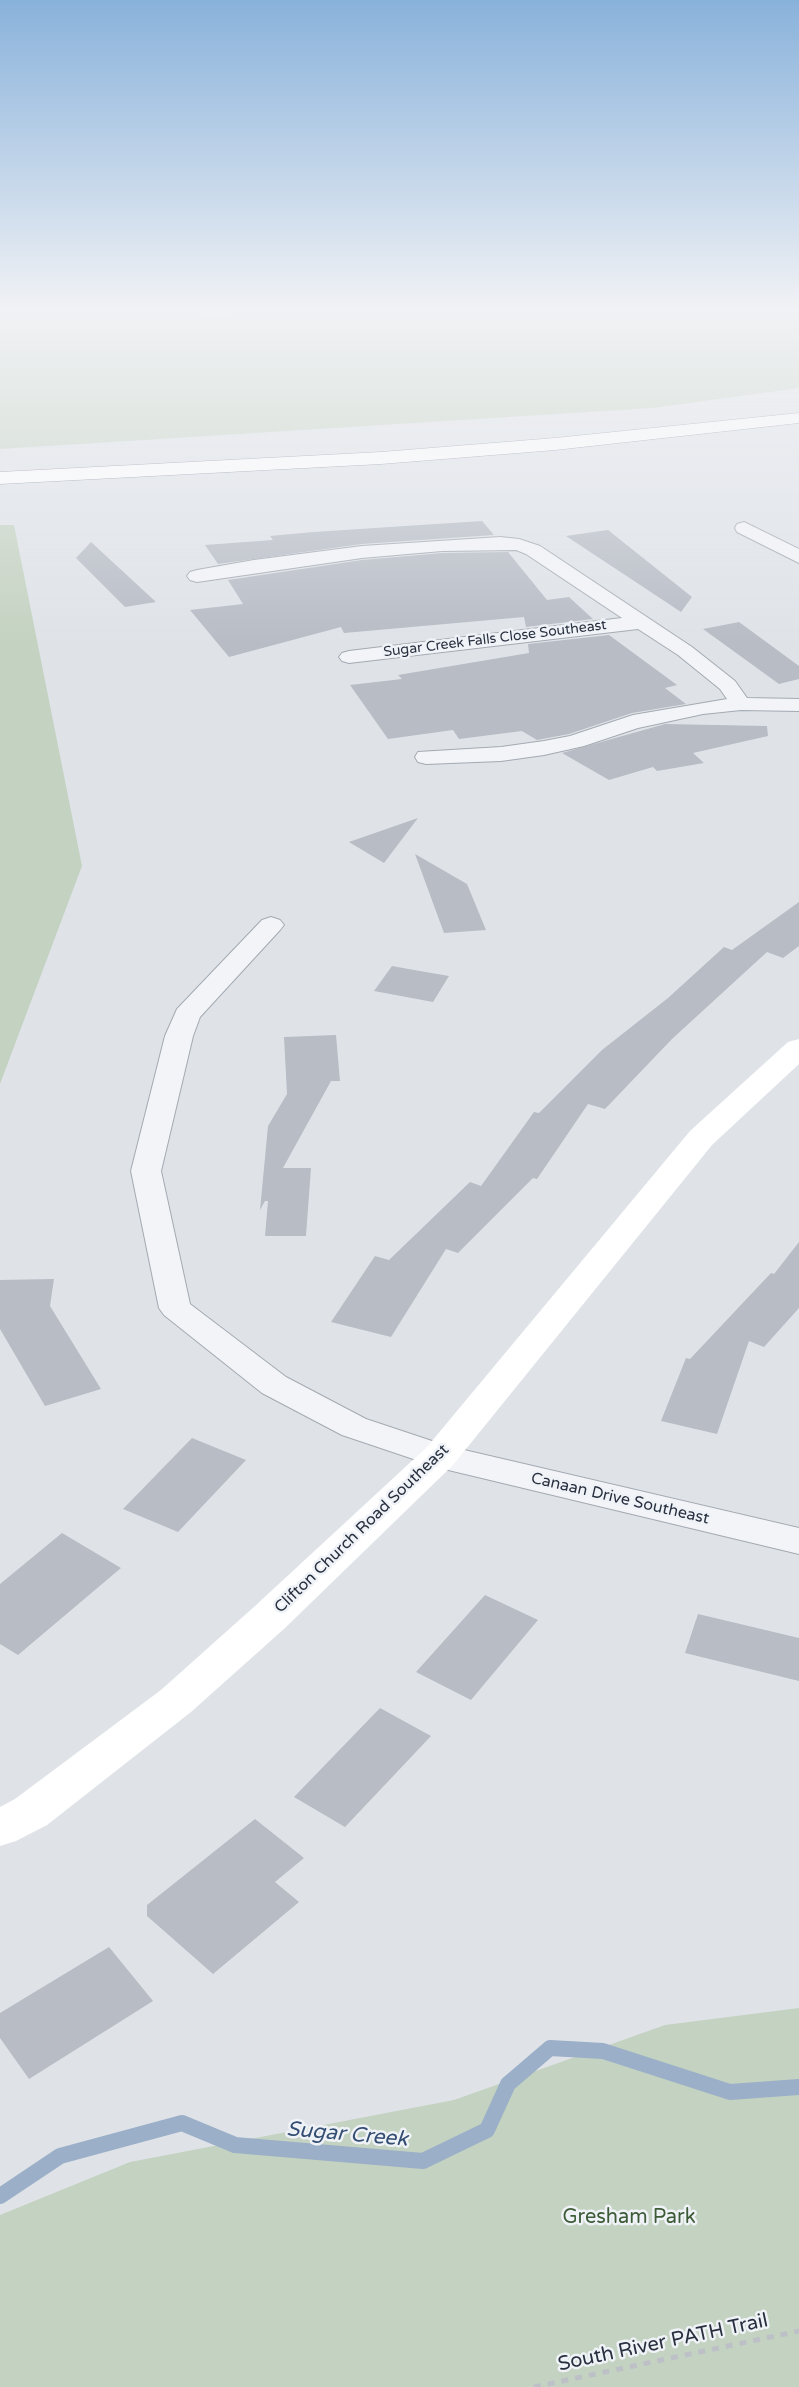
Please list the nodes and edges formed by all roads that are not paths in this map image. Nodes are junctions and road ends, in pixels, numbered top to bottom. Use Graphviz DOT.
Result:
graph roads {
  1 [pos="768,421"];
  2 [pos="8,487"];
  3 [pos="744,528"];
  4 [pos="799,557"];
  5 [pos="197,576"];
  6 [pos="642,622"];
  7 [pos="349,657"];
  8 [pos="741,704"];
  9 [pos="799,705"];
  10 [pos="426,757"];
  11 [pos="271,925"];
  12 [pos="799,1048"];
  13 [pos="440,1456"];
  14 [pos="799,1541"];
  15 [pos="0,1828"];
  1 -- 2 [label="main road"];
  3 -- 4 [label="street"];
  5 -- 6 [label="street"];
  6 -- 7 [label="street, Sugar Creek Falls Close Southeast"];
  6 -- 8 [label="street"];
  8 -- 9 [label="street"];
  8 -- 10 [label="street"];
  11 -- 13 [label="street, Canaan Drive Southeast"];
  12 -- 13 [label="main road, Clifton Church Road Southeast"];
  13 -- 14 [label="street, Canaan Drive Southeast"];
  13 -- 15 [label="main road, Clifton Church Road Southeast"];
}
